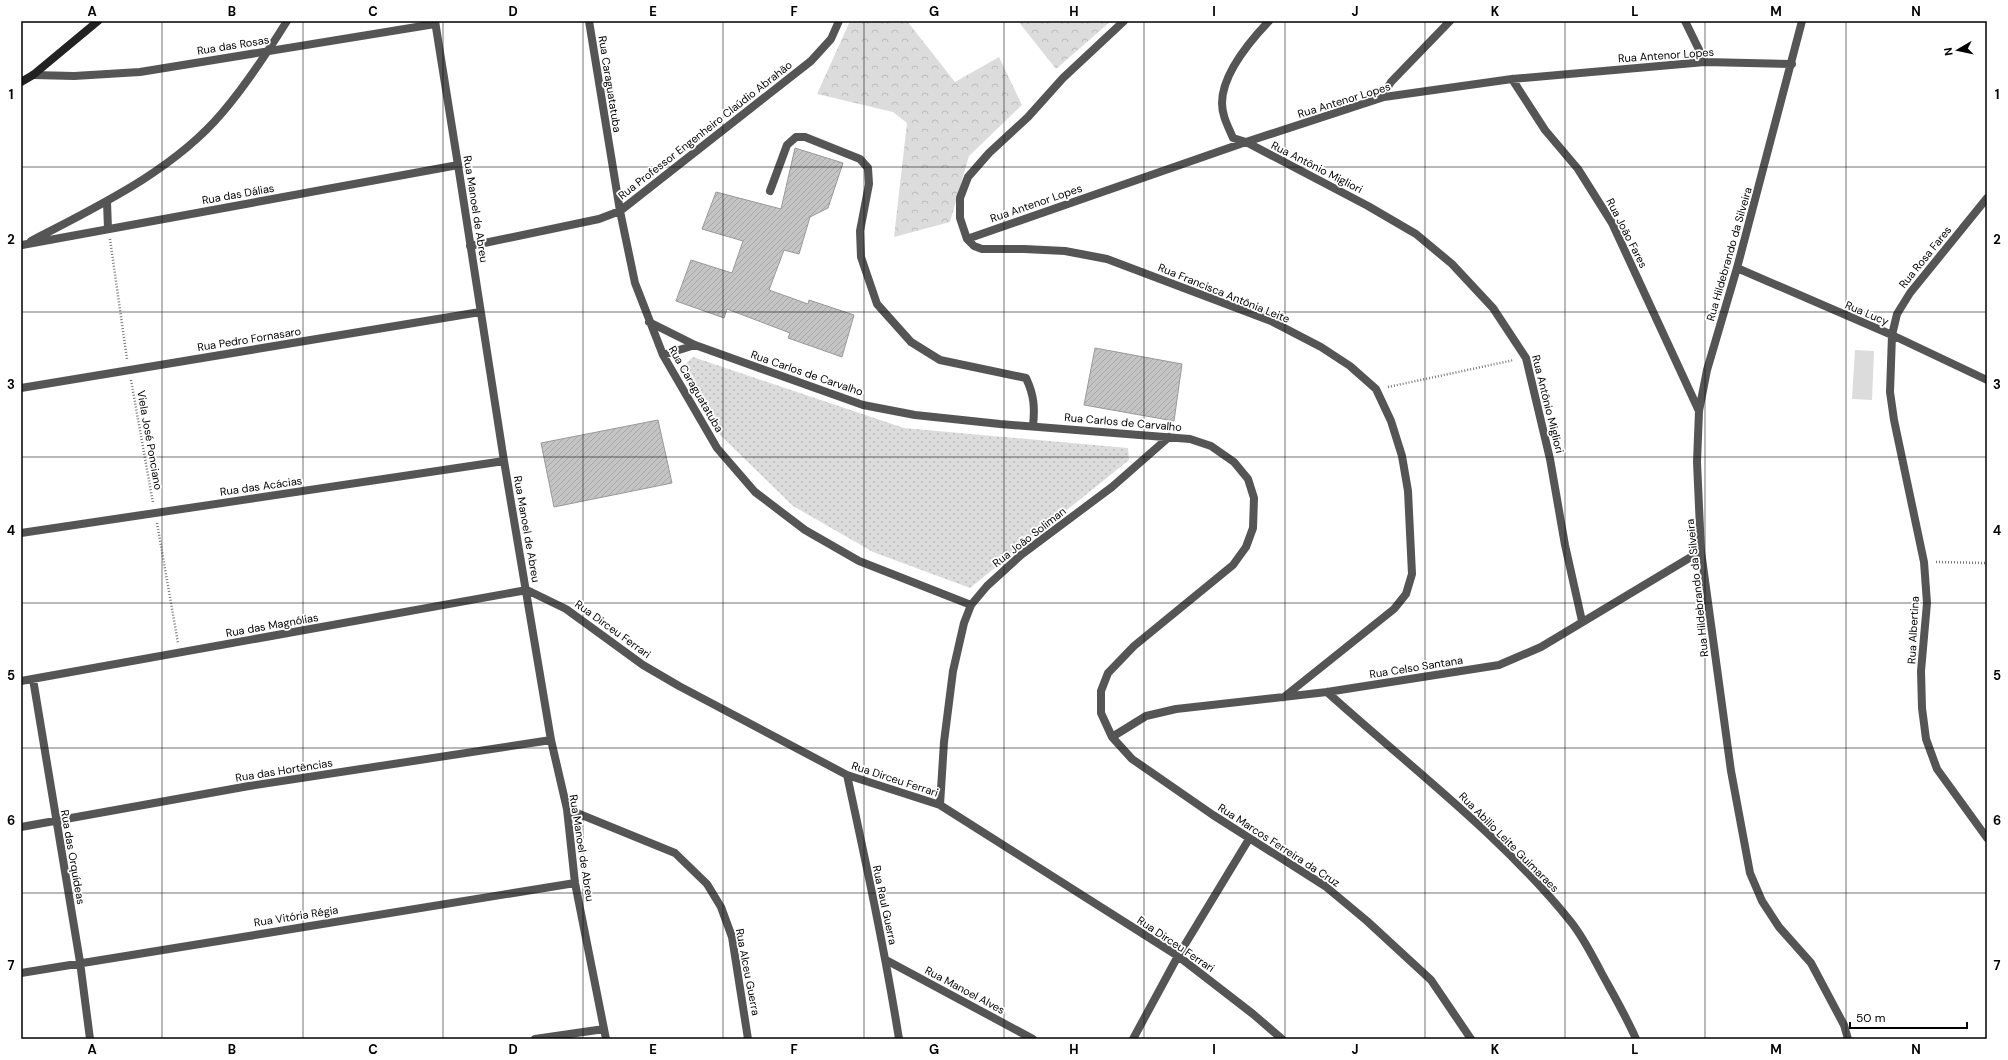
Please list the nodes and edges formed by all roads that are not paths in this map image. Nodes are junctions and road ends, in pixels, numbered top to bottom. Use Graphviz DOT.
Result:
graph roads {
  1 [pos="98,21"];
  2 [pos="286,21"];
  3 [pos="589,21"];
  4 [pos="839,21"];
  5 [pos="1124,21"];
  6 [pos="1269,21"];
  7 [pos="1450,21"];
  8 [pos="1685,21"];
  9 [pos="1802,21"];
  10 [pos="435,22"];
  11 [pos="268,50"];
  12 [pos="1705,62"];
  13 [pos="1792,64"];
  14 [pos="33,75"];
  15 [pos="1512,79"];
  16 [pos="21,82"];
  17 [pos="1384,98"];
  18 [pos="1246,142"];
  19 [pos="458,165"];
  20 [pos="770,191"];
  21 [pos="1987,198"];
  22 [pos="107,202"];
  23 [pos="620,211"];
  24 [pos="108,229"];
  25 [pos="967,239"];
  26 [pos="22,245"];
  27 [pos="470,246"];
  28 [pos="1737,268"];
  29 [pos="480,312"];
  30 [pos="649,322"];
  31 [pos="1892,335"];
  32 [pos="694,346"];
  33 [pos="662,355"];
  34 [pos="1987,380"];
  35 [pos="21,388"];
  36 [pos="1699,411"];
  37 [pos="1033,426"];
  38 [pos="1169,437"];
  39 [pos="504,461"];
  40 [pos="21,533"];
  41 [pos="1702,551"];
  42 [pos="527,590"];
  43 [pos="971,605"];
  44 [pos="1582,621"];
  45 [pos="33,679"];
  46 [pos="21,681"];
  47 [pos="1327,692"];
  48 [pos="1284,697"];
  49 [pos="1101,713"];
  50 [pos="1112,737"];
  51 [pos="551,740"];
  52 [pos="847,775"];
  53 [pos="940,805"];
  54 [pos="567,809"];
  55 [pos="56,822"];
  56 [pos="21,827"];
  57 [pos="1987,838"];
  58 [pos="1249,839"];
  59 [pos="575,882"];
  60 [pos="1178,956"];
  61 [pos="886,960"];
  62 [pos="80,962"];
  63 [pos="21,973"];
  64 [pos="604,1029"];
  65 [pos="90,1039"];
  66 [pos="535,1039"];
  67 [pos="606,1039"];
  68 [pos="748,1039"];
  69 [pos="899,1039"];
  70 [pos="1032,1039"];
  71 [pos="1133,1039"];
  72 [pos="1282,1039"];
  73 [pos="1471,1039"];
  74 [pos="1636,1039"];
  75 [pos="1848,1039"];
  1 -- 14 [label="main road"];
  2 -- 11 [label="street"];
  3 -- 23 [label="street, Rua Caraguatatuba"];
  4 -- 23 [label="street, Rua Professor Engenheiro Claúdio Abrahão"];
  5 -- 25 [label="street"];
  6 -- 18 [label="street, Rua Antônio Migliori"];
  7 -- 17 [label="street"];
  8 -- 12 [label="street"];
  9 -- 13 [label="street, Rua Hildebrando da Silveira"];
  10 -- 11 [label="street, Rua das Rosas"];
  10 -- 19 [label="street, Rua Manoel de Abreu"];
  11 -- 14 [label="street, Rua das Rosas"];
  11 -- 22 [label="street"];
  12 -- 13 [label="street, Rua Antenor Lopes"];
  12 -- 15 [label="street, Rua Antenor Lopes"];
  13 -- 28 [label="street, Rua Hildebrando da Silveira"];
  14 -- 16 [label="main road"];
  15 -- 17 [label="street, Rua Antenor Lopes"];
  15 -- 36 [label="street, Rua João Fares"];
  17 -- 18 [label="street, Rua Antenor Lopes"];
  18 -- 25 [label="street, Rua Antenor Lopes"];
  18 -- 44 [label="street, Rua Antônio Migliori"];
  19 -- 24 [label="street, Rua das Dálias"];
  19 -- 27 [label="street, Rua Manoel de Abreu"];
  20 -- 37 [label="street"];
  21 -- 31 [label="street, Rua Rosa Fares"];
  22 -- 24 [label="street"];
  22 -- 26 [label="street"];
  23 -- 27 [label="street, Rua Professor Engenheiro Claúdio Abrahão"];
  23 -- 30 [label="street, Rua Caraguatatuba"];
  24 -- 26 [label="street, Rua das Dálias"];
  25 -- 48 [label="street, Rua Francisca Antônia Leite"];
  27 -- 29 [label="street, Rua Manoel de Abreu"];
  28 -- 31 [label="street, Rua Lucy"];
  28 -- 36 [label="street, Rua Hildebrando da Silveira"];
  29 -- 35 [label="street, Rua Pedro Fornasaro"];
  29 -- 39 [label="street, Rua Manoel de Abreu"];
  30 -- 32 [label="street, Rua Carlos de Carvalho"];
  30 -- 33 [label="street, Rua Caraguatatuba"];
  31 -- 34 [label="street, Rua Lucy"];
  31 -- 57 [label="street, Rua Albertina"];
  32 -- 33 [label="street"];
  32 -- 37 [label="street, Rua Carlos de Carvalho"];
  33 -- 43 [label="street, Rua Caraguatatuba"];
  36 -- 41 [label="street, Rua Hildebrando da Silveira"];
  37 -- 38 [label="street, Rua Carlos de Carvalho"];
  38 -- 43 [label="street, Rua João Soliman"];
  38 -- 49 [label="street, Rua Carlos de Carvalho"];
  39 -- 40 [label="street, Rua das Acácias"];
  39 -- 42 [label="street, Rua Manoel de Abreu"];
  41 -- 44 [label="street, Rua Celso Santana"];
  41 -- 75 [label="street, Rua Hildebrando da Silveira"];
  42 -- 45 [label="street, Rua das Magnólias"];
  42 -- 51 [label="street, Rua Manoel de Abreu"];
  42 -- 52 [label="street, Rua Dirceu Ferrari"];
  43 -- 53 [label="street, Rua João Soliman"];
  44 -- 47 [label="street, Rua Celso Santana"];
  45 -- 46 [label="street, Rua das Magnólias"];
  45 -- 55 [label="street, Rua das Orquídeas"];
  47 -- 48 [label="street, Rua Celso Santana"];
  47 -- 74 [label="street, Rua Abilio Leite Guimaraes"];
  48 -- 50 [label="street, Rua Celso Santana"];
  49 -- 50 [label="street, Rua Marcos Ferreira da Cruz"];
  50 -- 58 [label="street, Rua Marcos Ferreira da Cruz"];
  51 -- 54 [label="street, Rua Manoel de Abreu"];
  51 -- 55 [label="street, Rua das Hortências"];
  52 -- 53 [label="street, Rua Dirceu Ferrari"];
  52 -- 61 [label="street, Rua Raul Guerra"];
  53 -- 60 [label="street, Rua Dirceu Ferrari"];
  54 -- 59 [label="street, Rua Manoel de Abreu"];
  54 -- 68 [label="street, Rua Alceu Guerra"];
  55 -- 56 [label="street, Rua das Hortências"];
  55 -- 62 [label="street, Rua das Orquídeas"];
  58 -- 60 [label="street"];
  58 -- 73 [label="street, Rua Marcos Ferreira da Cruz"];
  59 -- 62 [label="street, Rua Vitória Régia"];
  59 -- 64 [label="street, Rua Manoel de Abreu"];
  60 -- 71 [label="street"];
  60 -- 72 [label="street, Rua Dirceu Ferrari"];
  61 -- 69 [label="street, Rua Raul Guerra"];
  61 -- 70 [label="street, Rua Manoel Alves"];
  62 -- 63 [label="street, Rua Vitória Régia"];
  62 -- 65 [label="street, Rua das Orquídeas"];
  64 -- 66 [label="street"];
  64 -- 67 [label="street, Rua Manoel de Abreu"];
}
